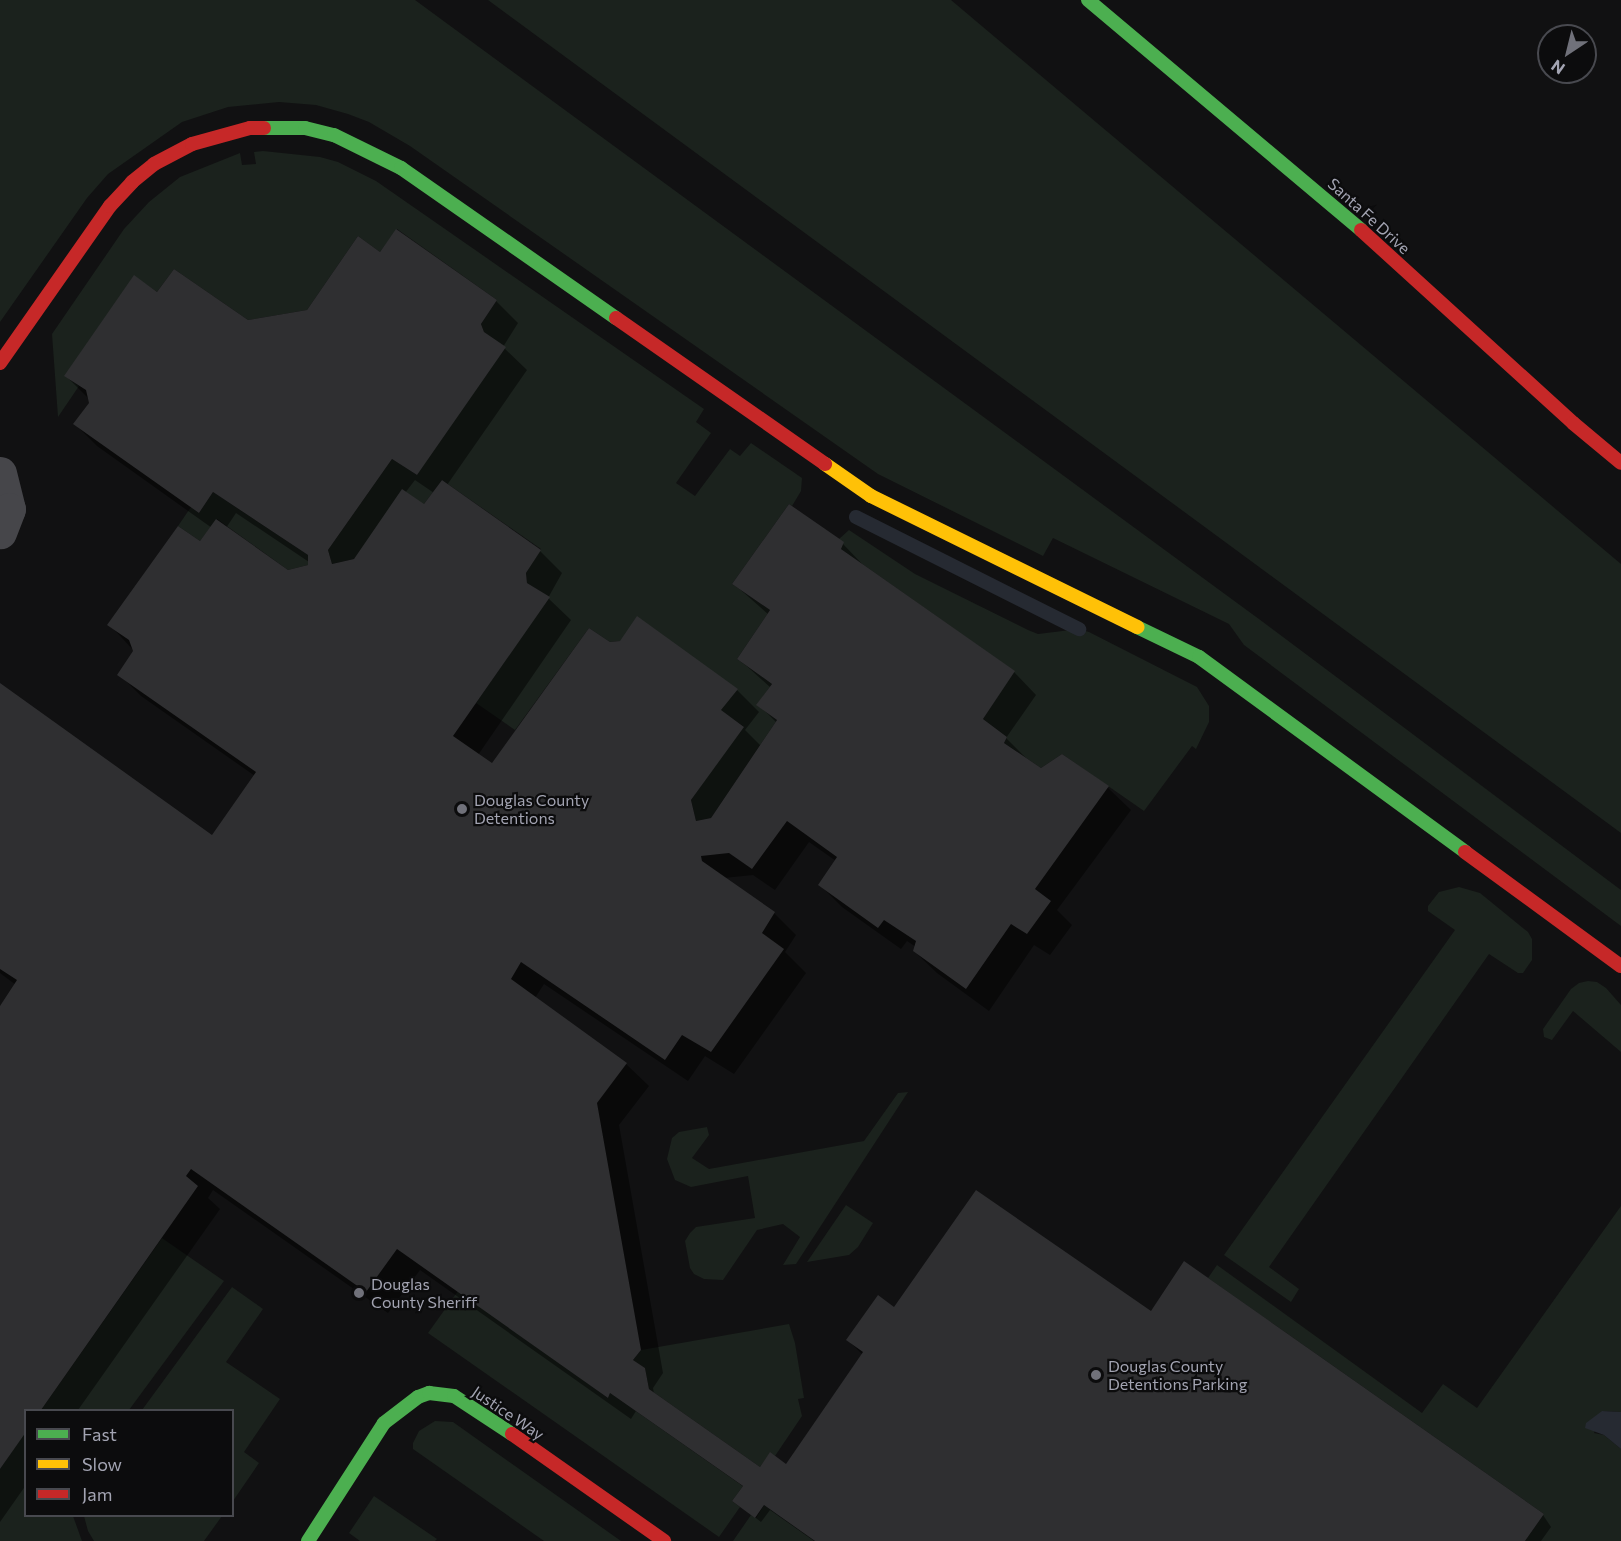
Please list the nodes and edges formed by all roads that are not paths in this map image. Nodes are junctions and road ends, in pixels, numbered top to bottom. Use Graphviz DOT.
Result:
graph roads {
  1 [pos="1088,0"];
  2 [pos="0,363"];
  3 [pos="1621,463"];
  4 [pos="0,473"];
  5 [pos="0,532"];
  6 [pos="1621,966"];
  7 [pos="308,1541"];
  8 [pos="664,1541"];
  1 -- 3 [label="street, Santa Fe Drive"];
  2 -- 6 [label="street"];
  4 -- 5 [label="street"];
  7 -- 8 [label="street, Justice Way"];
}
